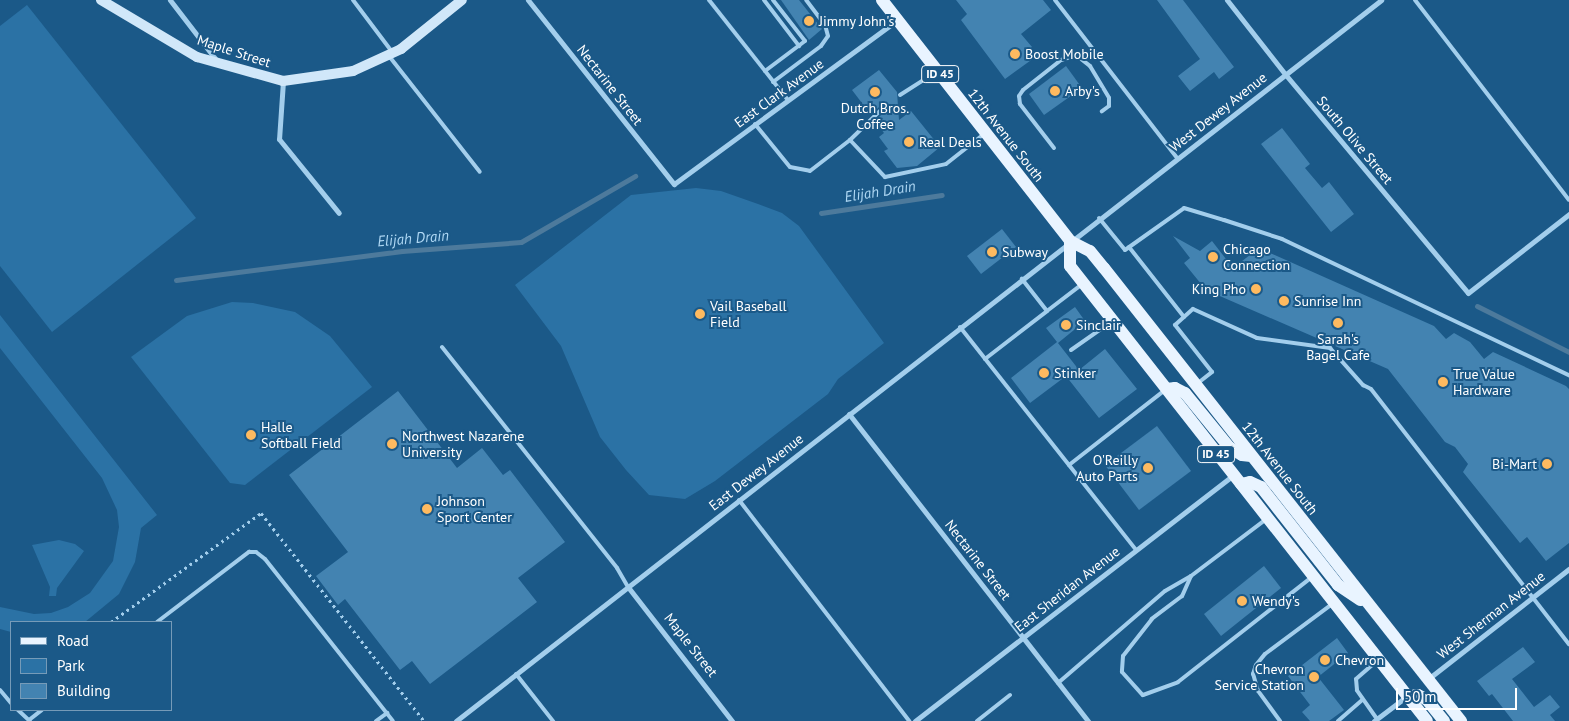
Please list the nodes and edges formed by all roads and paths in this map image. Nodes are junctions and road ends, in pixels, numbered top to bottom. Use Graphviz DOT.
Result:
graph roads {
  1 [pos="101,0"];
  2 [pos="170,0"];
  3 [pos="353,0"];
  4 [pos="462,0"];
  5 [pos="528,0"];
  6 [pos="709,0"];
  7 [pos="764,0"];
  8 [pos="773,0"];
  9 [pos="806,0"];
  10 [pos="882,0"];
  11 [pos="1055,0"];
  12 [pos="1228,0"];
  13 [pos="1381,0"];
  14 [pos="1415,0"];
  15 [pos="897,20"];
  16 [pos="799,46"];
  17 [pos="390,54"];
  18 [pos="1100,58"];
  19 [pos="218,62"];
  20 [pos="1090,66"];
  21 [pos="765,71"];
  22 [pos="938,72"];
  23 [pos="1285,74"];
  24 [pos="282,81"];
  25 [pos="773,82"];
  26 [pos="900,96"];
  27 [pos="788,100"];
  28 [pos="882,109"];
  29 [pos="1102,111"];
  30 [pos="755,124"];
  31 [pos="986,133"];
  32 [pos="850,140"];
  33 [pos="1054,148"];
  34 [pos="1178,158"];
  35 [pos="480,172"];
  36 [pos="674,184"];
  37 [pos="1569,200"];
  38 [pos="339,213"];
  39 [pos="1569,214"];
  40 [pos="1099,218"];
  41 [pos="1070,242"];
  42 [pos="1129,247"];
  43 [pos="1022,279"];
  44 [pos="1083,284"];
  45 [pos="1047,312"];
  46 [pos="1184,317"];
  47 [pos="1113,320"];
  48 [pos="960,327"];
  49 [pos="442,347"];
  50 [pos="1071,350"];
  51 [pos="985,359"];
  52 [pos="1569,375"];
  53 [pos="1196,384"];
  54 [pos="1167,389"];
  55 [pos="849,414"];
  56 [pos="1251,456"];
  57 [pos="1069,466"];
  58 [pos="1237,479"];
  59 [pos="739,500"];
  60 [pos="1267,519"];
  61 [pos="1136,550"];
  62 [pos="1569,569"];
  63 [pos="1191,576"];
  64 [pos="1312,576"];
  65 [pos="628,586"];
  66 [pos="1534,596"];
  67 [pos="1333,603"];
  68 [pos="1370,607"];
  69 [pos="113,621"];
  70 [pos="157,621"];
  71 [pos="1023,637"];
  72 [pos="1569,644"];
  73 [pos="1378,660"];
  74 [pos="516,674"];
  75 [pos="1428,679"];
  76 [pos="1058,683"];
  77 [pos="0,690"];
  78 [pos="1010,695"];
  79 [pos="1407,696"];
  80 [pos="1362,700"];
  81 [pos="10,702"];
  82 [pos="19,711"];
  83 [pos="41,711"];
  84 [pos="387,713"];
  85 [pos="29,720"];
  86 [pos="1375,720"];
  87 [pos="376,721"];
  88 [pos="393,721"];
  89 [pos="424,721"];
  90 [pos="456,721"];
  91 [pos="553,721"];
  92 [pos="732,721"];
  93 [pos="910,721"];
  94 [pos="915,721"];
  95 [pos="977,721"];
  96 [pos="1088,721"];
  97 [pos="1280,721"];
  98 [pos="1338,721"];
  99 [pos="1427,721"];
  100 [pos="1444,721"];
  101 [pos="1460,721"];
  1 -- 19 [label="main road, Maple Street"];
  2 -- 19 [label="street"];
  3 -- 17 [label="lane"];
  4 -- 17 [label="main road"];
  5 -- 36 [label="street, Nectarine Street"];
  6 -- 21 [label="lane"];
  7 -- 16 [label="lane"];
  8 -- 16 [label="lane"];
  9 -- 25 [label="lane"];
  10 -- 15 [label="main road, 12th Avenue South / ID 45"];
  11 -- 18 [label="lane"];
  12 -- 23 [label="street, South Olive Street"];
  13 -- 23 [label="street, West Dewey Avenue"];
  14 -- 37 [label="lane"];
  15 -- 22 [label="main road, 12th Avenue South / ID 45"];
  15 -- 27 [label="street, East Clark Avenue"];
  16 -- 21 [label="lane"];
  17 -- 24 [label="main road"];
  17 -- 35 [label="lane"];
  18 -- 20 [label="lane"];
  18 -- 34 [label="lane"];
  19 -- 24 [label="main road, Maple Street"];
  20 -- 29 [label="lane"];
  20 -- 33 [label="lane"];
  21 -- 25 [label="lane"];
  22 -- 26 [label="lane"];
  22 -- 31 [label="main road, 12th Avenue South / ID 45"];
  23 -- 34 [label="street, West Dewey Avenue"];
  23 -- 39 [label="street, South Olive Street"];
  24 -- 38 [label="street"];
  25 -- 27 [label="lane"];
  27 -- 30 [label="street, East Clark Avenue"];
  28 -- 32 [label="lane"];
  30 -- 32 [label="lane"];
  30 -- 36 [label="street, East Clark Avenue"];
  31 -- 32 [label="lane"];
  31 -- 41 [label="main road, 12th Avenue South / ID 45"];
  34 -- 40 [label="street, West Dewey Avenue"];
  40 -- 41 [label="street, West Dewey Avenue"];
  40 -- 42 [label="lane"];
  41 -- 43 [label="street, East Dewey Avenue"];
  41 -- 44 [label="main road, ID 45"];
  41 -- 53 [label="main road, 12th Avenue South / ID 45"];
  42 -- 46 [label="lane"];
  42 -- 52 [label="lane"];
  43 -- 45 [label="lane"];
  43 -- 48 [label="street, East Dewey Avenue"];
  44 -- 45 [label="lane"];
  44 -- 47 [label="main road, ID 45"];
  45 -- 51 [label="lane"];
  46 -- 53 [label="lane"];
  46 -- 66 [label="lane"];
  47 -- 50 [label="lane"];
  47 -- 54 [label="main road, ID 45"];
  48 -- 51 [label="lane"];
  48 -- 55 [label="street, East Dewey Avenue"];
  49 -- 65 [label="lane"];
  51 -- 57 [label="lane"];
  53 -- 56 [label="main road, 12th Avenue South / ID 45"];
  54 -- 56 [label="main road"];
  54 -- 57 [label="lane"];
  54 -- 58 [label="main road, ID 45"];
  55 -- 59 [label="street, East Dewey Avenue"];
  55 -- 71 [label="street, Nectarine Street"];
  56 -- 68 [label="main road, 12th Avenue South / ID 45"];
  57 -- 61 [label="lane"];
  58 -- 60 [label="main road, ID 45"];
  58 -- 61 [label="street, East Sheridan Avenue"];
  58 -- 68 [label="main road"];
  59 -- 65 [label="street, East Dewey Avenue"];
  59 -- 93 [label="lane"];
  60 -- 63 [label="lane"];
  60 -- 64 [label="main road, ID 45"];
  61 -- 71 [label="street, East Sheridan Avenue"];
  62 -- 66 [label="street, West Sherman Avenue"];
  63 -- 64 [label="lane"];
  63 -- 76 [label="lane"];
  64 -- 67 [label="main road, ID 45"];
  65 -- 74 [label="street, East Dewey Avenue"];
  65 -- 92 [label="street, Maple Street"];
  66 -- 72 [label="lane"];
  66 -- 75 [label="street, West Sherman Avenue"];
  67 -- 73 [label="main road, ID 45"];
  67 -- 97 [label="lane"];
  68 -- 75 [label="main road, 12th Avenue South / ID 45"];
  69 -- 89 [label="path"];
  70 -- 84 [label="lane"];
  71 -- 76 [label="street, Nectarine Street"];
  71 -- 94 [label="street, East Sheridan Avenue"];
  73 -- 79 [label="main road, ID 45"];
  73 -- 80 [label="lane"];
  74 -- 90 [label="street, East Dewey Avenue"];
  74 -- 91 [label="lane"];
  75 -- 101 [label="main road, 12th Avenue South / ID 45"];
  76 -- 96 [label="street, Nectarine Street"];
  77 -- 81 [label="lane"];
  78 -- 95 [label="lane"];
  79 -- 86 [label="street"];
  79 -- 99 [label="main road, ID 45"];
  79 -- 100 [label="main road"];
  80 -- 86 [label="lane"];
  80 -- 98 [label="lane"];
  82 -- 85 [label="lane"];
  83 -- 85 [label="lane"];
  84 -- 87 [label="lane"];
  84 -- 88 [label="lane"];
}
